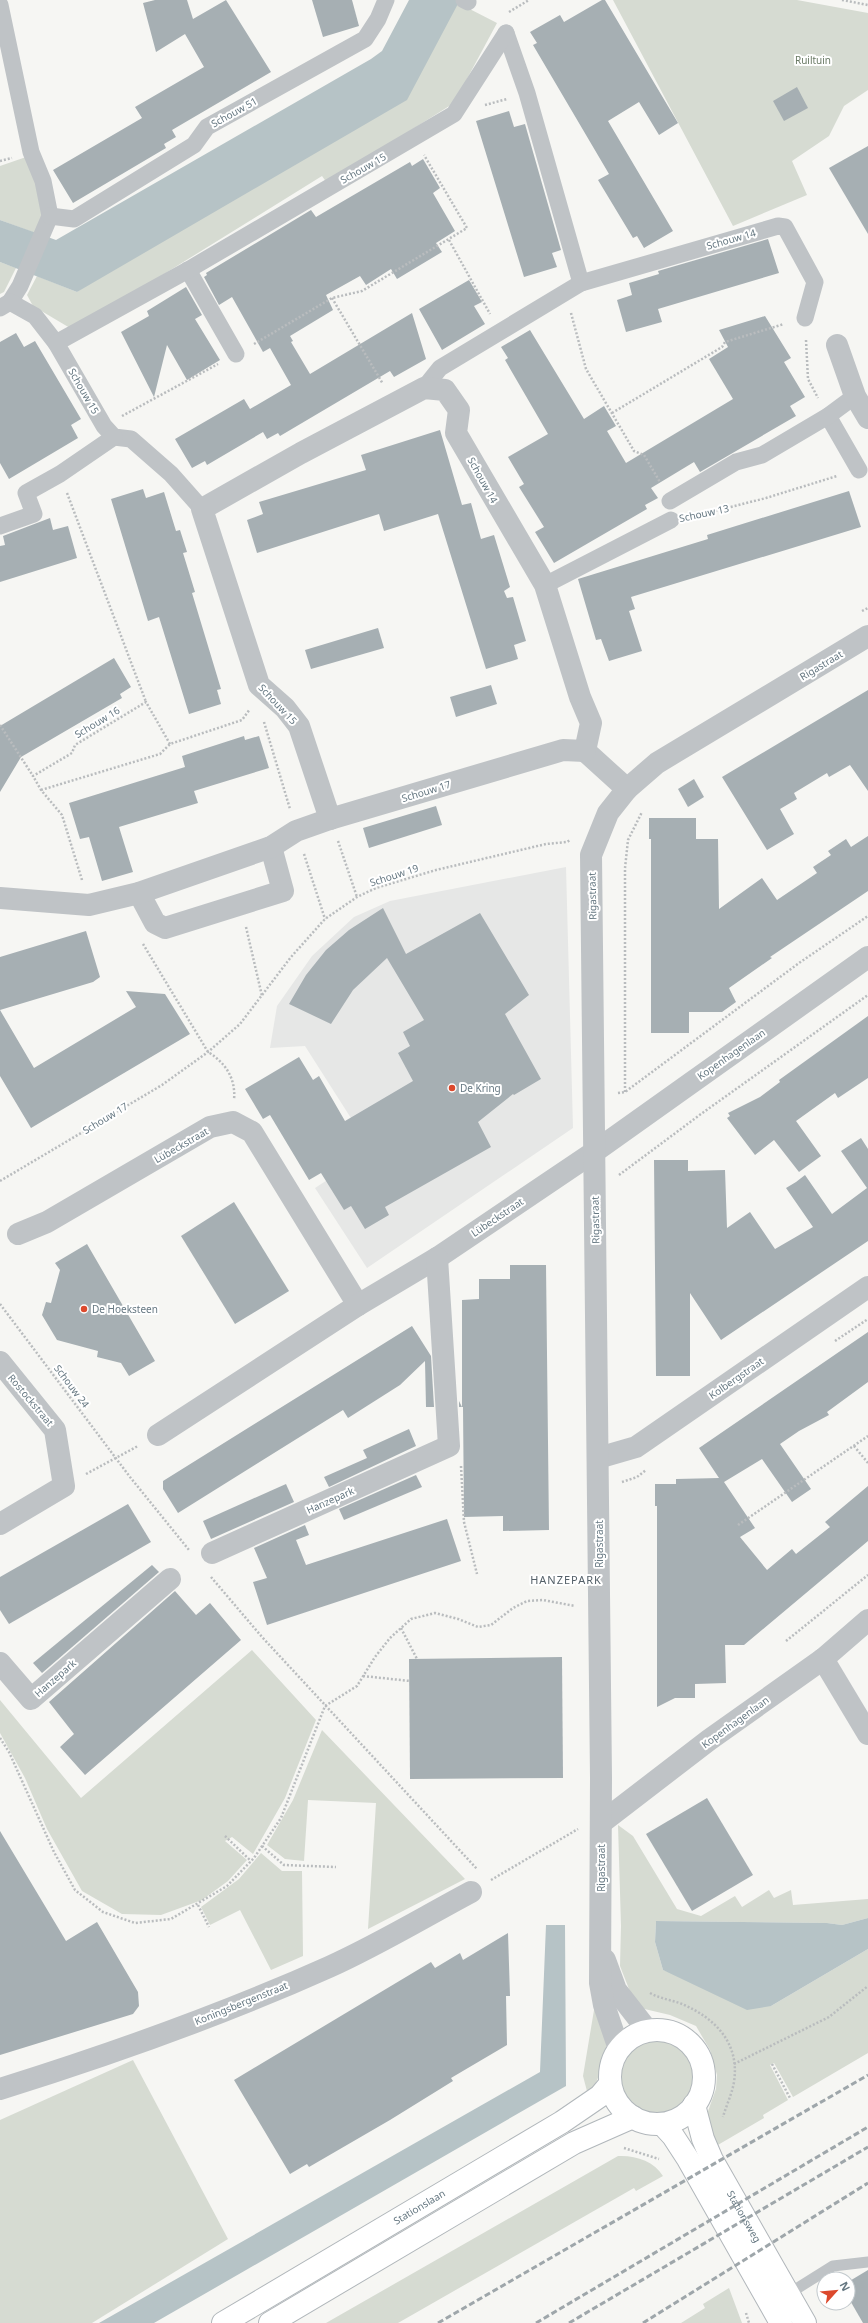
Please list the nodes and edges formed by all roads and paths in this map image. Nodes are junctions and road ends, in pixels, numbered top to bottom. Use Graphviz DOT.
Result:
graph roads {
  1 [pos="386,0"];
  2 [pos="529,0"];
  3 [pos="842,0"];
  4 [pos="0,5"];
  5 [pos="868,5"];
  6 [pos="502,26"];
  7 [pos="527,93"];
  8 [pos="454,114"];
  9 [pos="414,138"];
  10 [pos="48,222"];
  11 [pos="449,240"];
  12 [pos="188,270"];
  13 [pos="581,283"];
  14 [pos="566,293"];
  15 [pos="332,298"];
  16 [pos="5,305"];
  17 [pos="805,318"];
  18 [pos="501,332"];
  19 [pos="56,343"];
  20 [pos="837,345"];
  21 [pos="236,354"];
  22 [pos="424,388"];
  23 [pos="854,396"];
  24 [pos="394,403"];
  25 [pos="612,413"];
  26 [pos="828,416"];
  27 [pos="868,418"];
  28 [pos="109,431"];
  29 [pos="859,470"];
  30 [pos="60,474"];
  31 [pos="670,501"];
  32 [pos="202,509"];
  33 [pos="671,520"];
  34 [pos="0,526"];
  35 [pos="545,585"];
  36 [pos="868,636"];
  37 [pos="265,691"];
  38 [pos="146,702"];
  39 [pos="0,725"];
  40 [pos="170,744"];
  41 [pos="585,751"];
  42 [pos="33,776"];
  43 [pos="627,789"];
  44 [pos="41,790"];
  45 [pos="646,807"];
  46 [pos="330,819"];
  47 [pos="572,838"];
  48 [pos="271,847"];
  49 [pos="139,893"];
  50 [pos="357,897"];
  51 [pos="0,898"];
  52 [pos="241,904"];
  53 [pos="90,905"];
  54 [pos="868,916"];
  55 [pos="155,923"];
  56 [pos="868,958"];
  57 [pos="868,995"];
  58 [pos="262,997"];
  59 [pos="208,1052"];
  60 [pos="624,1092"];
  61 [pos="594,1095"];
  62 [pos="233,1122"];
  63 [pos="594,1152"];
  64 [pos="0,1181"];
  65 [pos="595,1194"];
  66 [pos="18,1234"];
  67 [pos="437,1258"];
  68 [pos="868,1287"];
  69 [pos="0,1304"];
  70 [pos="358,1305"];
  71 [pos="0,1362"];
  72 [pos="158,1435"];
  73 [pos="868,1436"];
  74 [pos="449,1446"];
  75 [pos="854,1446"];
  76 [pos="116,1458"];
  77 [pos="598,1458"];
  78 [pos="868,1463"];
  79 [pos="64,1486"];
  80 [pos="0,1524"];
  81 [pos="738,1525"];
  82 [pos="203,1560"];
  83 [pos="477,1574"];
  84 [pos="868,1575"];
  85 [pos="170,1579"];
  86 [pos="574,1606"];
  87 [pos="868,1620"];
  88 [pos="401,1628"];
  89 [pos="786,1641"];
  90 [pos="417,1659"];
  91 [pos="823,1659"];
  92 [pos="0,1663"];
  93 [pos="363,1676"];
  94 [pos="410,1681"];
  95 [pos="325,1706"];
  96 [pos="868,1734"];
  97 [pos="0,1738"];
  98 [pos="601,1823"];
  99 [pos="224,1836"];
  100 [pos="262,1846"];
  101 [pos="251,1861"];
  102 [pos="336,1867"];
  103 [pos="478,1870"];
  104 [pos="480,1887"];
  105 [pos="198,1905"];
  106 [pos="209,1927"];
  107 [pos="602,1947"];
  108 [pos="868,1986"];
  109 [pos="648,1992"];
  110 [pos="648,2031"];
  111 [pos="619,2049"];
  112 [pos="734,2064"];
  113 [pos="772,2064"];
  114 [pos="610,2084"];
  115 [pos="0,2089"];
  116 [pos="790,2098"];
  117 [pos="694,2106"];
  118 [pos="633,2117"];
  119 [pos="662,2124"];
  120 [pos="618,2148"];
  121 [pos="707,2148"];
  122 [pos="688,2159"];
  123 [pos="868,2262"];
  124 [pos="744,2308"];
  125 [pos="780,2308"];
  126 [pos="224,2323"];
  127 [pos="270,2323"];
  128 [pos="749,2323"];
  129 [pos="805,2323"];
  1 -- 10 [label="street, Schouw 51"];
  2 -- 6 [label="path"];
  3 -- 5 [label="path"];
  4 -- 10 [label="street"];
  6 -- 7 [label="street"];
  6 -- 8 [label="street, Schouw 15"];
  7 -- 8 [label="path"];
  7 -- 13 [label="street"];
  8 -- 9 [label="street, Schouw 15"];
  9 -- 11 [label="path"];
  9 -- 12 [label="street, Schouw 15"];
  10 -- 16 [label="street, Schouw 15"];
  11 -- 15 [label="path"];
  11 -- 18 [label="path"];
  12 -- 19 [label="street, Schouw 15"];
  12 -- 21 [label="street"];
  13 -- 14 [label="street, Schouw 14"];
  13 -- 17 [label="street, Schouw 14"];
  14 -- 18 [label="street, Schouw 14"];
  14 -- 25 [label="path"];
  15 -- 21 [label="path"];
  15 -- 24 [label="path"];
  16 -- 19 [label="street, Schouw 15"];
  17 -- 25 [label="path"];
  17 -- 26 [label="path"];
  18 -- 22 [label="street, Schouw 14"];
  19 -- 28 [label="street, Schouw 15"];
  20 -- 23 [label="street"];
  21 -- 28 [label="path"];
  22 -- 24 [label="street, Schouw 14"];
  22 -- 35 [label="street, Schouw 14"];
  23 -- 26 [label="street, Schouw 13"];
  23 -- 27 [label="street"];
  24 -- 32 [label="street"];
  25 -- 31 [label="path"];
  26 -- 29 [label="street"];
  26 -- 31 [label="street, Schouw 13"];
  28 -- 30 [label="street"];
  28 -- 32 [label="street, Schouw 15"];
  29 -- 33 [label="path, Schouw 13"];
  30 -- 34 [label="street"];
  30 -- 38 [label="path"];
  32 -- 37 [label="street, Schouw 15"];
  33 -- 35 [label="street"];
  35 -- 41 [label="street, Schouw 14"];
  36 -- 43 [label="street, Rigastraat"];
  37 -- 40 [label="path"];
  37 -- 46 [label="street, Schouw 15"];
  38 -- 40 [label="path"];
  38 -- 42 [label="path, Schouw 16"];
  39 -- 42 [label="path"];
  40 -- 44 [label="path"];
  41 -- 43 [label="street"];
  41 -- 46 [label="street, Schouw 17"];
  42 -- 44 [label="path"];
  43 -- 61 [label="street, Rigastraat"];
  44 -- 53 [label="path"];
  45 -- 60 [label="path"];
  46 -- 48 [label="street, Schouw 17"];
  46 -- 50 [label="path"];
  47 -- 50 [label="path, Schouw 19"];
  48 -- 49 [label="street, Schouw 17"];
  48 -- 52 [label="street"];
  49 -- 53 [label="street, Schouw 17"];
  49 -- 55 [label="street"];
  50 -- 58 [label="path, Schouw 19"];
  51 -- 53 [label="street, Schouw 17"];
  52 -- 55 [label="street"];
  52 -- 58 [label="path"];
  54 -- 60 [label="path"];
  55 -- 59 [label="path"];
  56 -- 63 [label="street, Kopenhagenlaan"];
  57 -- 65 [label="path"];
  58 -- 59 [label="path, Schouw 19"];
  59 -- 62 [label="path"];
  59 -- 64 [label="path, Schouw 17"];
  60 -- 61 [label="path"];
  61 -- 63 [label="street, Rigastraat"];
  62 -- 66 [label="street, Lübeckstraat"];
  62 -- 70 [label="street"];
  63 -- 65 [label="street, Rigastraat"];
  63 -- 67 [label="street, Lübeckstraat"];
  65 -- 77 [label="street, Rigastraat"];
  67 -- 70 [label="street, Lübeckstraat"];
  67 -- 74 [label="street"];
  68 -- 77 [label="street, Kolbergstraat"];
  69 -- 76 [label="path, Schouw 24"];
  70 -- 72 [label="street, Lübeckstraat"];
  71 -- 79 [label="street, Rostockstraat"];
  73 -- 75 [label="path"];
  74 -- 82 [label="street, Hanzepark"];
  74 -- 83 [label="path"];
  75 -- 78 [label="path"];
  75 -- 81 [label="path"];
  76 -- 79 [label="path"];
  76 -- 82 [label="path, Schouw 24"];
  77 -- 98 [label="street, Rigastraat"];
  79 -- 80 [label="street"];
  82 -- 95 [label="path, Schouw 24"];
  84 -- 89 [label="path"];
  85 -- 92 [label="street, Hanzepark"];
  86 -- 88 [label="path"];
  87 -- 91 [label="street, Kopenhagenlaan"];
  88 -- 90 [label="path"];
  88 -- 93 [label="path"];
  91 -- 96 [label="street"];
  91 -- 98 [label="street, Kopenhagenlaan"];
  93 -- 94 [label="path"];
  93 -- 95 [label="path"];
  95 -- 100 [label="path"];
  95 -- 103 [label="path, Schouw 24"];
  97 -- 105 [label="path"];
  98 -- 104 [label="path"];
  98 -- 107 [label="street, Rigastraat"];
  99 -- 101 [label="path"];
  100 -- 101 [label="path"];
  100 -- 102 [label="path"];
  101 -- 105 [label="path"];
  104 -- 115 [label="street, Koningsbergenstraat"];
  105 -- 106 [label="path"];
  107 -- 110 [label="street, Rigastraat"];
  107 -- 111 [label="street, Rigastraat"];
  108 -- 112 [label="path"];
  109 -- 112 [label="path"];
  110 -- 111 [label="main road"];
  110 -- 117 [label="main road"];
  111 -- 114 [label="main road"];
  112 -- 121 [label="path"];
  113 -- 116 [label="path"];
  114 -- 118 [label="main road"];
  114 -- 126 [label="main road, Stationslaan"];
  117 -- 119 [label="main road"];
  117 -- 121 [label="main road, Stationsweg"];
  118 -- 119 [label="main road"];
  118 -- 127 [label="main road"];
  119 -- 122 [label="main road, Stationsweg"];
  120 -- 122 [label="path"];
  121 -- 125 [label="main road, Stationsweg"];
  122 -- 125 [label="main road, Stationsweg"];
  123 -- 125 [label="lane"];
  124 -- 128 [label="path"];
  125 -- 129 [label="main road, Stationsweg"];
}
